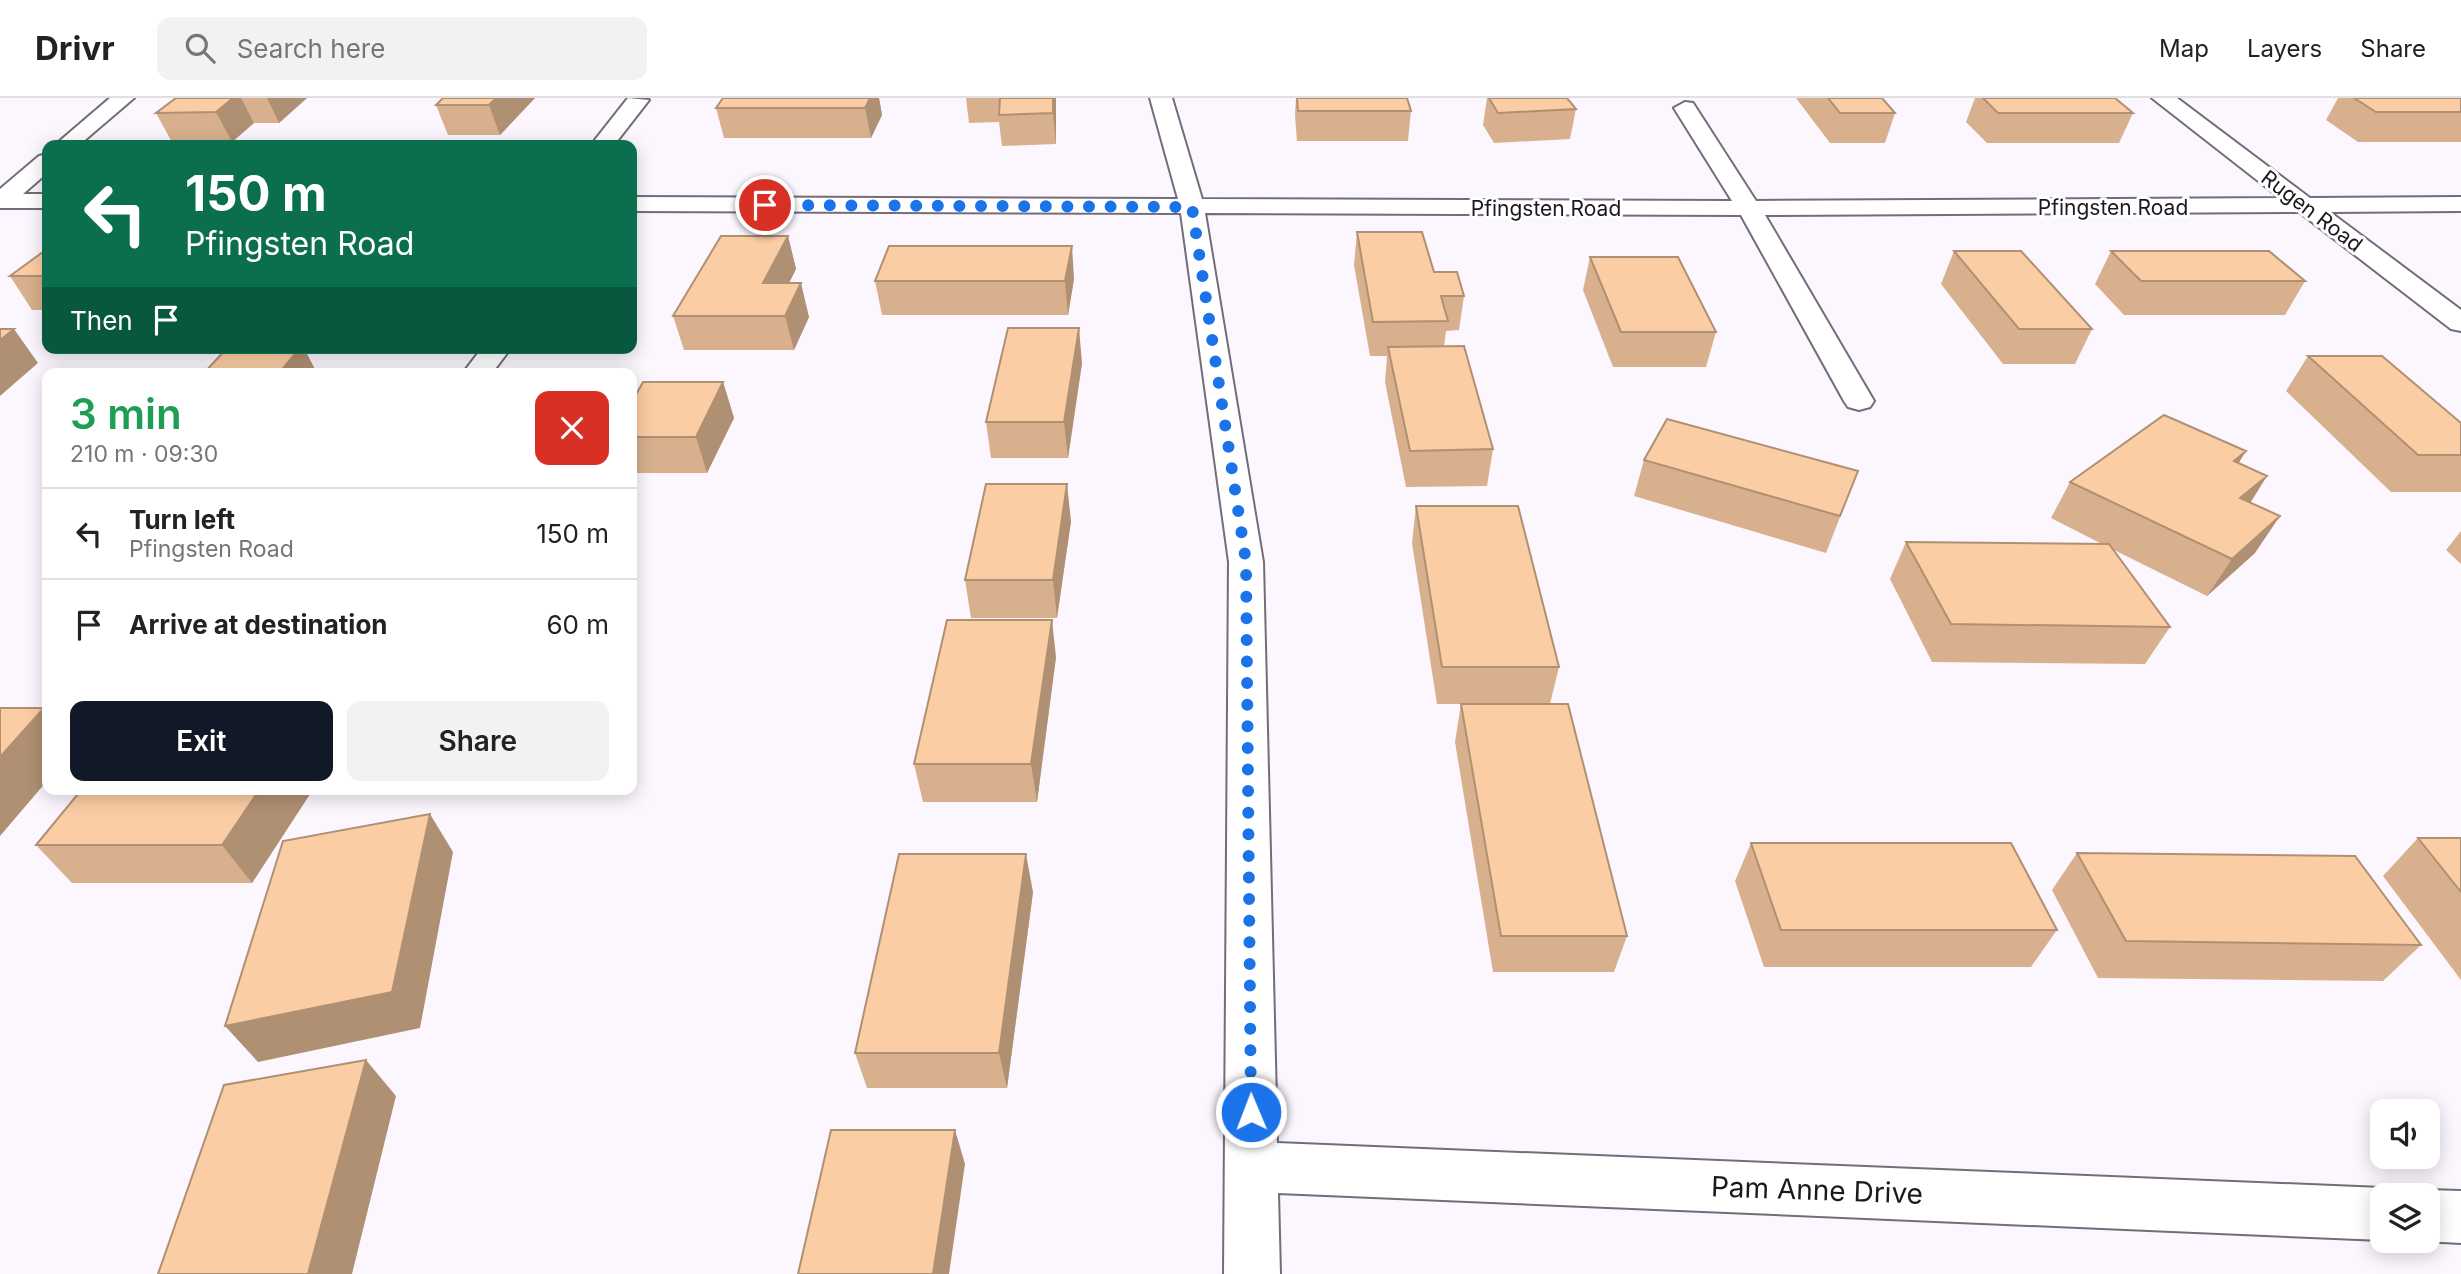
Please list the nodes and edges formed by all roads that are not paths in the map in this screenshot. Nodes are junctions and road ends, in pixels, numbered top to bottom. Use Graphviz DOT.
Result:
graph roads {
  1 [pos="122,98"];
  2 [pos="615,98"];
  3 [pos="1161,98"];
  4 [pos="2164,98"];
  5 [pos="649,100"];
  6 [pos="1685,108"];
  7 [pos="72,140"];
  8 [pos="607,140"];
  9 [pos="42,165"];
  10 [pos="0,201"];
  11 [pos="42,201"];
  12 [pos="637,204"];
  13 [pos="2461,204"];
  14 [pos="2303,206"];
  15 [pos="1192,207"];
  16 [pos="1749,208"];
  17 [pos="2461,323"];
  18 [pos="492,354"];
  19 [pos="481,368"];
  20 [pos="1859,401"];
  21 [pos="1252,1167"];
  22 [pos="2370,1214"];
  23 [pos="2440,1216"];
  24 [pos="2461,1217"];
  25 [pos="1252,1274"];
  1 -- 7 [label="street"];
  2 -- 5 [label="street"];
  3 -- 15 [label="street"];
  4 -- 14 [label="street, Rugen Road"];
  5 -- 8 [label="street"];
  6 -- 16 [label="street"];
  9 -- 10 [label="street"];
  10 -- 11 [label="street"];
  12 -- 15 [label="street, Pfingsten Road"];
  13 -- 14 [label="street, Pfingsten Road"];
  14 -- 16 [label="street, Pfingsten Road"];
  14 -- 17 [label="street, Rugen Road"];
  15 -- 16 [label="street, Pfingsten Road"];
  15 -- 21 [label="street"];
  16 -- 20 [label="street"];
  18 -- 19 [label="street"];
  21 -- 22 [label="street, Pam Anne Drive"];
  21 -- 25 [label="street"];
  23 -- 24 [label="street"];
}
